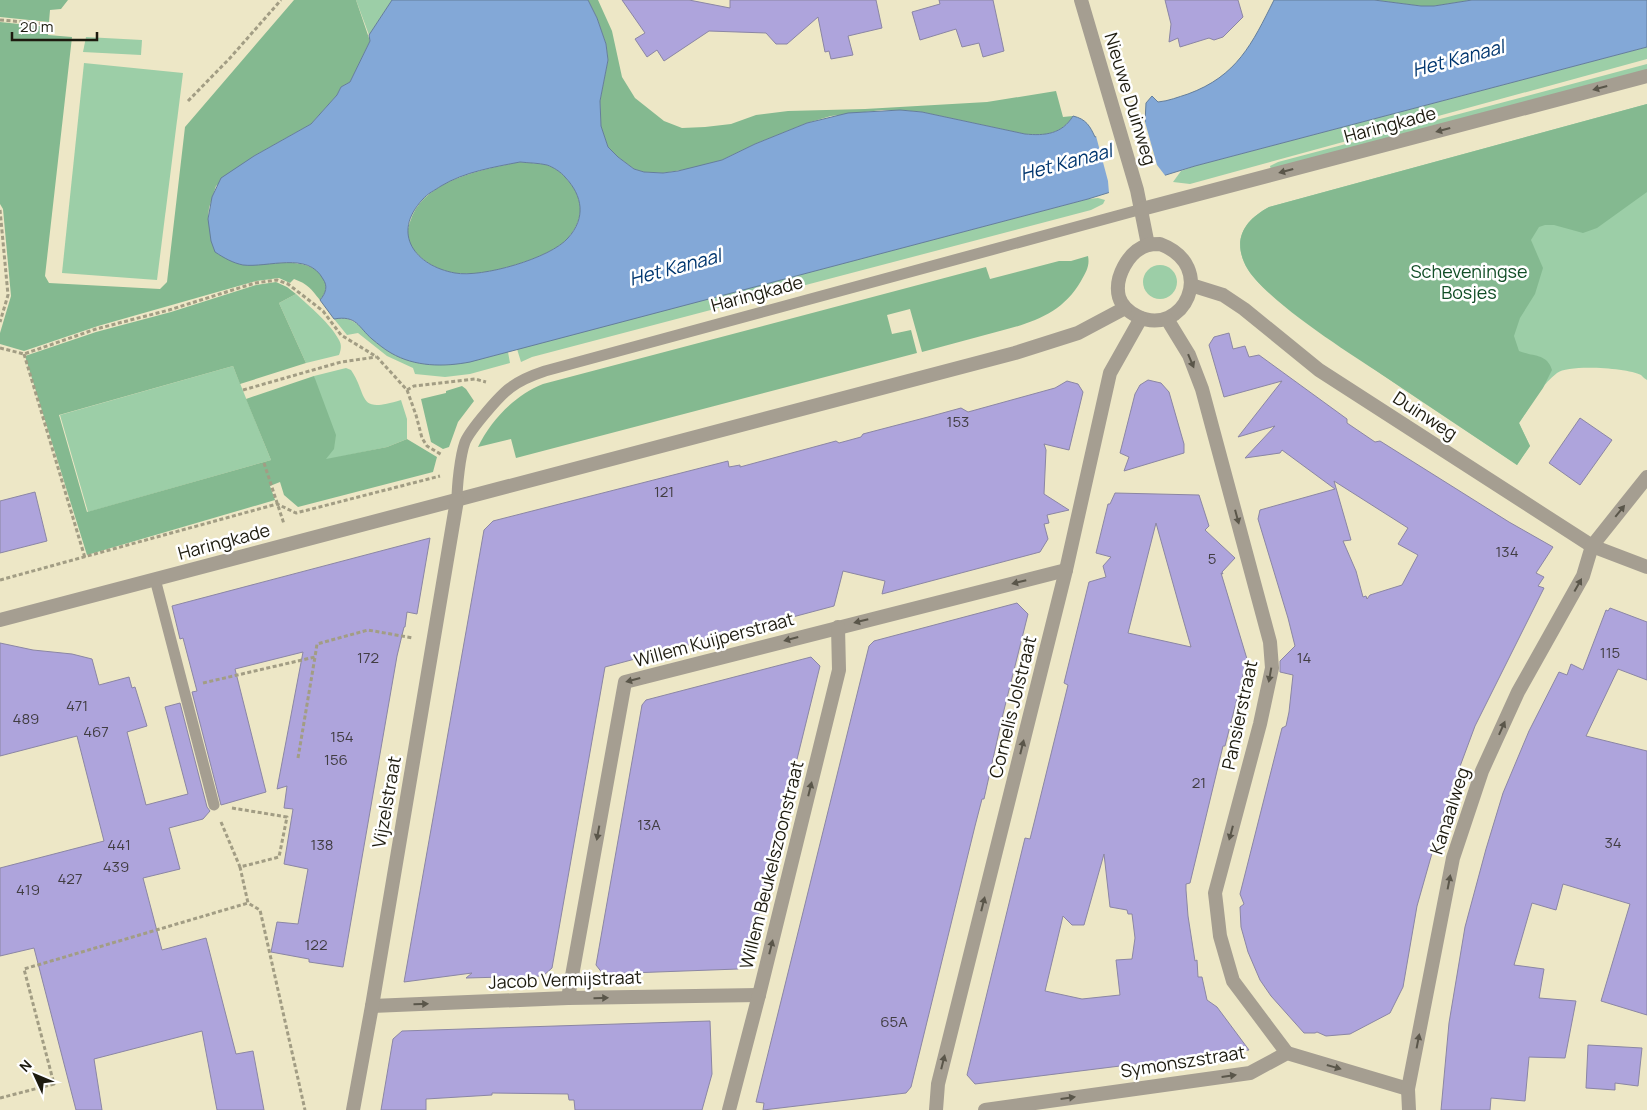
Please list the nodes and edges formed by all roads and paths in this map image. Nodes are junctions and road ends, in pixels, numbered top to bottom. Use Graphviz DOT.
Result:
graph roads {
  1 [pos="281,0"];
  2 [pos="1081,0"];
  3 [pos="0,20"];
  4 [pos="49,24"];
  5 [pos="1647,76"];
  6 [pos="188,101"];
  7 [pos="0,210"];
  8 [pos="1142,210"];
  9 [pos="1148,245"];
  10 [pos="1191,285"];
  11 [pos="1125,308"];
  12 [pos="1141,318"];
  13 [pos="1166,319"];
  14 [pos="0,322"];
  15 [pos="0,348"];
  16 [pos="24,354"];
  17 [pos="377,357"];
  18 [pos="509,388"];
  19 [pos="243,390"];
  20 [pos="406,390"];
  21 [pos="422,438"];
  22 [pos="264,463"];
  23 [pos="460,471"];
  24 [pos="1647,477"];
  25 [pos="457,500"];
  26 [pos="276,504"];
  27 [pos="290,544"];
  28 [pos="1592,546"];
  29 [pos="85,558"];
  30 [pos="1647,567"];
  31 [pos="1066,570"];
  32 [pos="155,579"];
  33 [pos="0,580"];
  34 [pos="0,620"];
  35 [pos="838,627"];
  36 [pos="433,641"];
  37 [pos="315,657"];
  38 [pos="183,688"];
  39 [pos="298,758"];
  40 [pos="214,805"];
  41 [pos="240,867"];
  42 [pos="248,903"];
  43 [pos="759,995"];
  44 [pos="568,998"];
  45 [pos="372,1006"];
  46 [pos="1287,1054"];
  47 [pos="1408,1089"];
  48 [pos="0,1098"];
  49 [pos="305,1110"];
  50 [pos="353,1110"];
  51 [pos="729,1110"];
  52 [pos="936,1110"];
  53 [pos="985,1110"];
  54 [pos="1409,1110"];
  1 -- 6 [label="path"];
  2 -- 8 [label="street, Nieuwe Duinweg"];
  3 -- 4 [label="path"];
  5 -- 8 [label="street, Haringkade, one-way"];
  7 -- 14 [label="path"];
  8 -- 9 [label="street"];
  8 -- 18 [label="lane, Haringkade"];
  9 -- 10 [label="street"];
  9 -- 11 [label="street"];
  10 -- 13 [label="street"];
  10 -- 28 [label="street, Duinweg"];
  11 -- 12 [label="street"];
  11 -- 25 [label="street, Haringkade"];
  12 -- 13 [label="street"];
  12 -- 31 [label="street, Cornelis Jolstraat"];
  13 -- 46 [label="street, Pansierstraat, one-way"];
  15 -- 16 [label="path"];
  16 -- 17 [label="path"];
  16 -- 29 [label="path"];
  17 -- 19 [label="path"];
  17 -- 20 [label="path"];
  18 -- 20 [label="path"];
  18 -- 23 [label="lane, Haringkade"];
  20 -- 21 [label="path"];
  22 -- 26 [label="path"];
  23 -- 25 [label="lane, Haringkade"];
  23 -- 26 [label="path"];
  28 -- 24 [label="street, one-way"];
  25 -- 27 [label="street, Haringkade"];
  25 -- 36 [label="street, Vijzelstraat"];
  26 -- 27 [label="path"];
  26 -- 29 [label="path"];
  27 -- 32 [label="street, Haringkade"];
  28 -- 30 [label="street, Duinweg"];
  47 -- 28 [label="street, Kanaalweg, one-way"];
  29 -- 33 [label="path"];
  31 -- 35 [label="street, Willem Kuijperstraat, one-way"];
  52 -- 31 [label="street, Cornelis Jolstraat, one-way"];
  32 -- 34 [label="street, Haringkade"];
  32 -- 38 [label="lane"];
  43 -- 35 [label="street, Willem Beukelszoonstraat, one-way"];
  35 -- 44 [label="street, Willem Kuijperstraat, one-way"];
  36 -- 37 [label="path"];
  36 -- 45 [label="street, Vijzelstraat"];
  37 -- 38 [label="path"];
  37 -- 39 [label="path"];
  38 -- 40 [label="lane"];
  40 -- 41 [label="path"];
  40 -- 41 [label="path"];
  41 -- 42 [label="path"];
  42 -- 48 [label="path"];
  42 -- 49 [label="path"];
  44 -- 43 [label="street, Jacob Vermijstraat, one-way"];
  43 -- 51 [label="street, Willem Beukelszoonstraat"];
  45 -- 44 [label="street, Jacob Vermijstraat, one-way"];
  45 -- 50 [label="street, Vijzelstraat"];
  46 -- 47 [label="street, one-way"];
  53 -- 46 [label="street, Symonszstraat, one-way"];
  47 -- 54 [label="street, Kanaalweg"];
}
